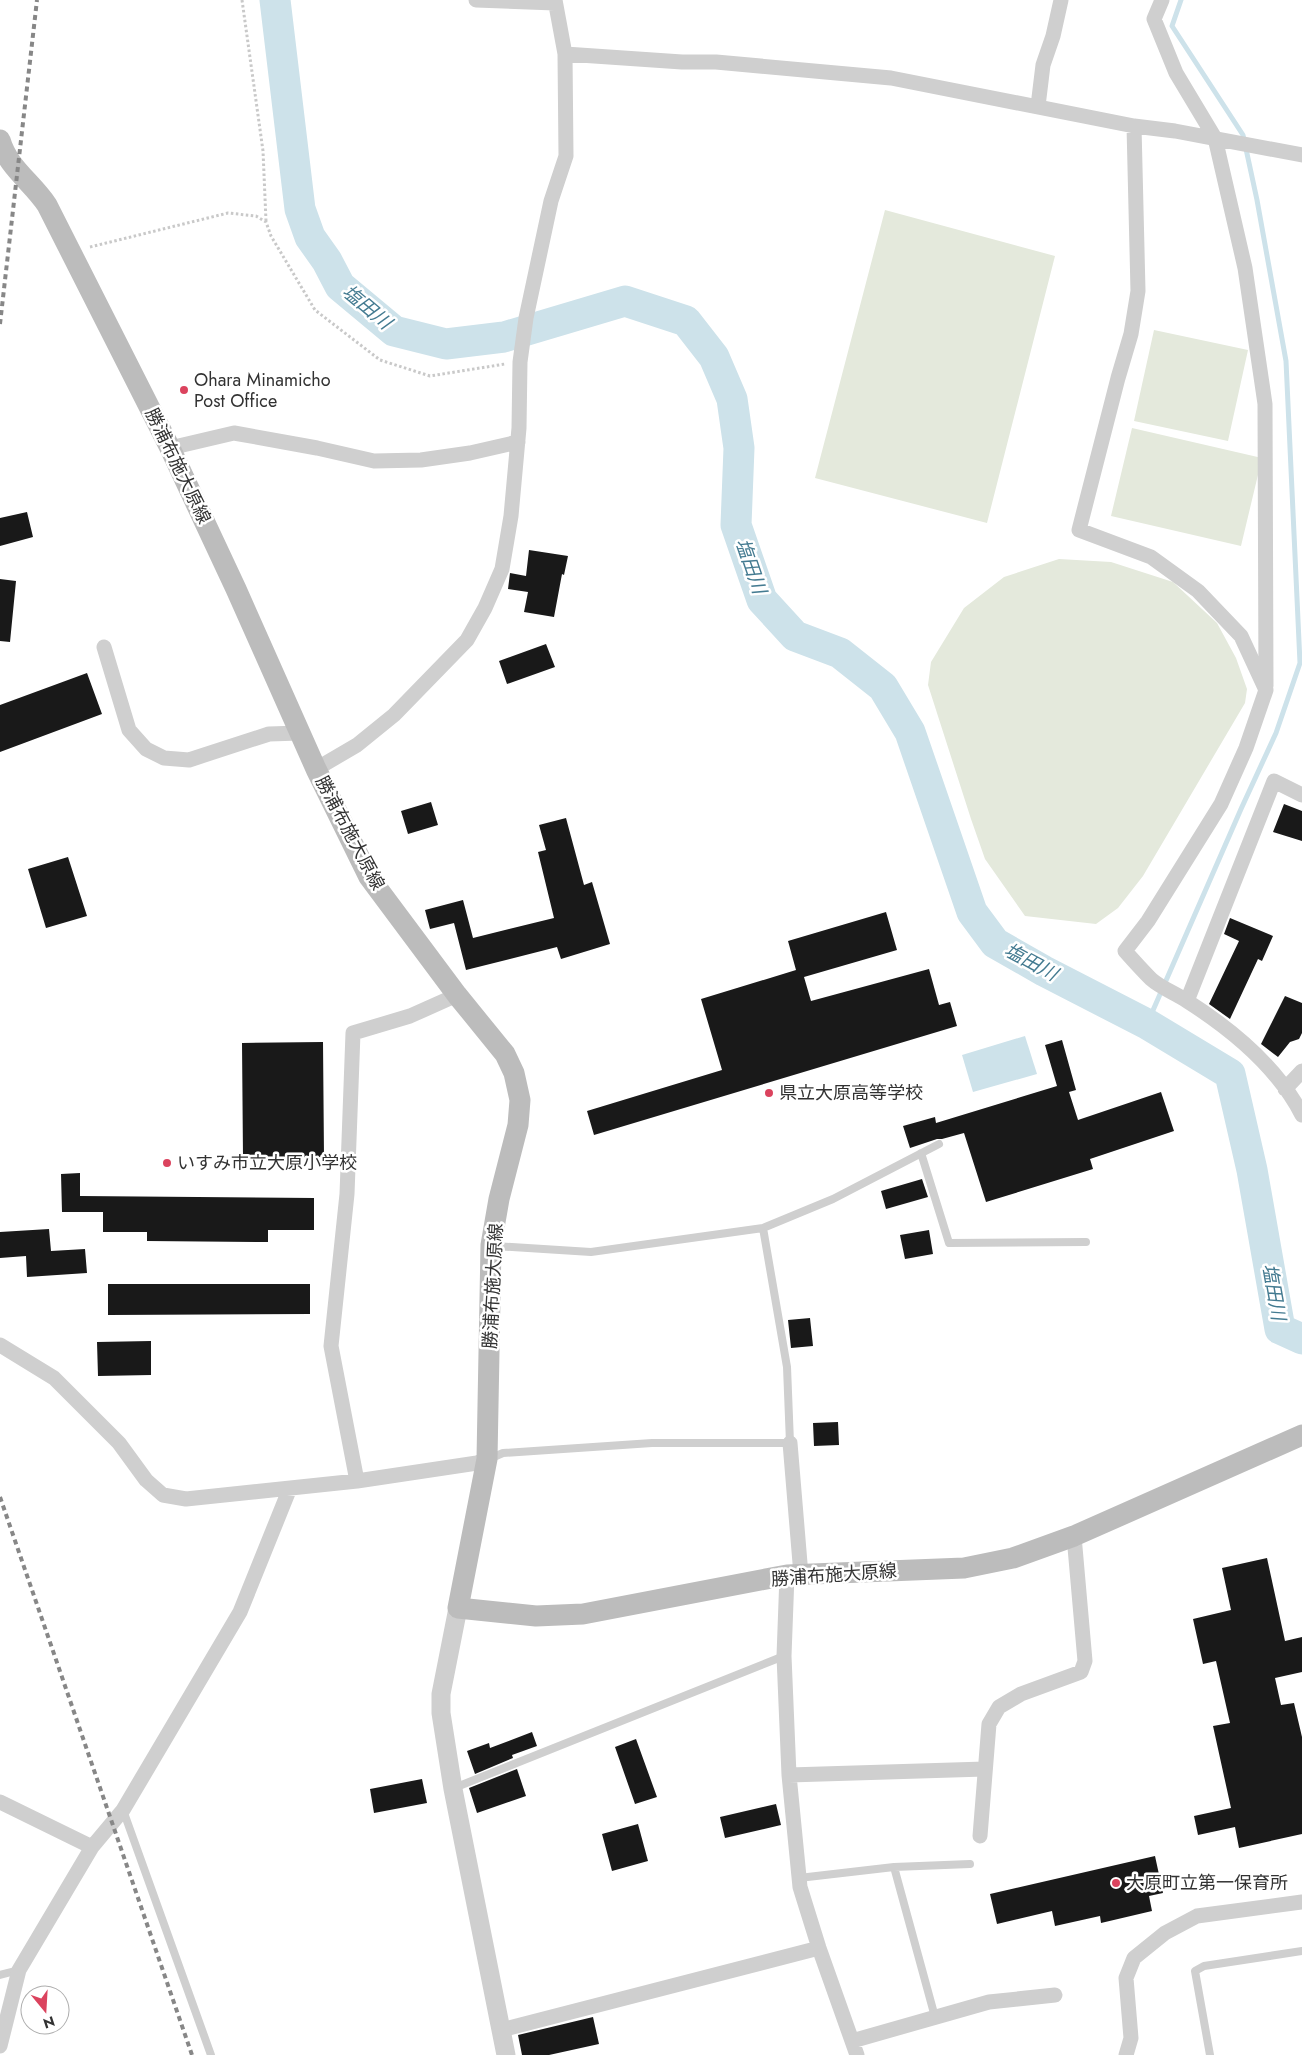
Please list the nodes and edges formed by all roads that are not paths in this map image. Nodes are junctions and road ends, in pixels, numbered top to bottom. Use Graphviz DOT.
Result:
graph roads {
  1 [pos="476,0"];
  2 [pos="1061,0"];
  3 [pos="1162,0"];
  4 [pos="555,2"];
  5 [pos="565,54"];
  6 [pos="1038,106"];
  7 [pos="1134,126"];
  8 [pos="1216,138"];
  9 [pos="0,140"];
  10 [pos="1302,155"];
  11 [pos="518,442"];
  12 [pos="170,448"];
  13 [pos="104,647"];
  14 [pos="1266,690"];
  15 [pos="300,733"];
  16 [pos="316,769"];
  17 [pos="1302,795"];
  18 [pos="457,995"];
  19 [pos="1187,1001"];
  20 [pos="1302,1071"];
  21 [pos="1285,1089"];
  22 [pos="1302,1115"];
  23 [pos="939,1144"];
  24 [pos="921,1154"];
  25 [pos="763,1228"];
  26 [pos="1086,1242"];
  27 [pos="491,1246"];
  28 [pos="0,1345"];
  29 [pos="1302,1436"];
  30 [pos="790,1443"];
  31 [pos="488,1459"];
  32 [pos="357,1481"];
  33 [pos="290,1488"];
  34 [pos="1074,1536"];
  35 [pos="794,1575"];
  36 [pos="458,1608"];
  37 [pos="784,1656"];
  38 [pos="985,1769"];
  39 [pos="789,1775"];
  40 [pos="453,1788"];
  41 [pos="0,1802"];
  42 [pos="123,1810"];
  43 [pos="980,1836"];
  44 [pos="92,1847"];
  45 [pos="970,1864"];
  46 [pos="894,1867"];
  47 [pos="799,1878"];
  48 [pos="1302,1902"];
  49 [pos="819,1948"];
  50 [pos="1302,1951"];
  51 [pos="19,1970"];
  52 [pos="0,1976"];
  53 [pos="1055,1994"];
  54 [pos="935,2017"];
  55 [pos="501,2030"];
  56 [pos="0,2046"];
  57 [pos="854,2048"];
  58 [pos="211,2055"];
  59 [pos="506,2055"];
  60 [pos="1126,2055"];
  61 [pos="1210,2055"];
  1 -- 4 [label="street"];
  2 -- 6 [label="street"];
  3 -- 8 [label="street"];
  4 -- 5 [label="street"];
  5 -- 6 [label="street"];
  5 -- 11 [label="street"];
  6 -- 7 [label="street"];
  7 -- 8 [label="street"];
  7 -- 14 [label="street"];
  8 -- 10 [label="street"];
  8 -- 14 [label="street"];
  9 -- 12 [label="main road, 勝浦布施大原線"];
  11 -- 12 [label="street"];
  11 -- 16 [label="street"];
  12 -- 15 [label="main road, 勝浦布施大原線"];
  13 -- 15 [label="street"];
  14 -- 19 [label="street"];
  15 -- 16 [label="main road, 勝浦布施大原線"];
  16 -- 18 [label="main road, 勝浦布施大原線"];
  17 -- 19 [label="street"];
  18 -- 27 [label="main road, 勝浦布施大原線"];
  18 -- 32 [label="street"];
  19 -- 21 [label="street"];
  20 -- 21 [label="street"];
  21 -- 22 [label="street"];
  23 -- 24 [label="lane"];
  24 -- 25 [label="lane"];
  24 -- 26 [label="lane"];
  25 -- 27 [label="lane"];
  25 -- 30 [label="lane"];
  27 -- 31 [label="main road, 勝浦布施大原線"];
  28 -- 33 [label="street"];
  29 -- 34 [label="main road, 勝浦布施大原線"];
  30 -- 31 [label="lane"];
  30 -- 35 [label="street"];
  31 -- 32 [label="street"];
  31 -- 36 [label="main road, 勝浦布施大原線"];
  32 -- 33 [label="street"];
  33 -- 42 [label="street"];
  34 -- 35 [label="main road, 勝浦布施大原線"];
  34 -- 38 [label="street"];
  35 -- 36 [label="main road, 勝浦布施大原線"];
  35 -- 37 [label="street"];
  36 -- 40 [label="street"];
  37 -- 39 [label="street"];
  37 -- 40 [label="lane"];
  38 -- 39 [label="street"];
  38 -- 43 [label="street"];
  39 -- 47 [label="street"];
  40 -- 55 [label="street"];
  41 -- 44 [label="street"];
  42 -- 44 [label="street"];
  42 -- 58 [label="lane"];
  44 -- 51 [label="street"];
  45 -- 46 [label="lane"];
  46 -- 47 [label="lane"];
  46 -- 54 [label="lane"];
  47 -- 49 [label="street"];
  48 -- 60 [label="street"];
  49 -- 55 [label="street"];
  49 -- 57 [label="street"];
  50 -- 61 [label="lane"];
  51 -- 52 [label="lane"];
  51 -- 56 [label="street"];
  53 -- 54 [label="street"];
  54 -- 57 [label="street"];
  55 -- 59 [label="street"];
}
